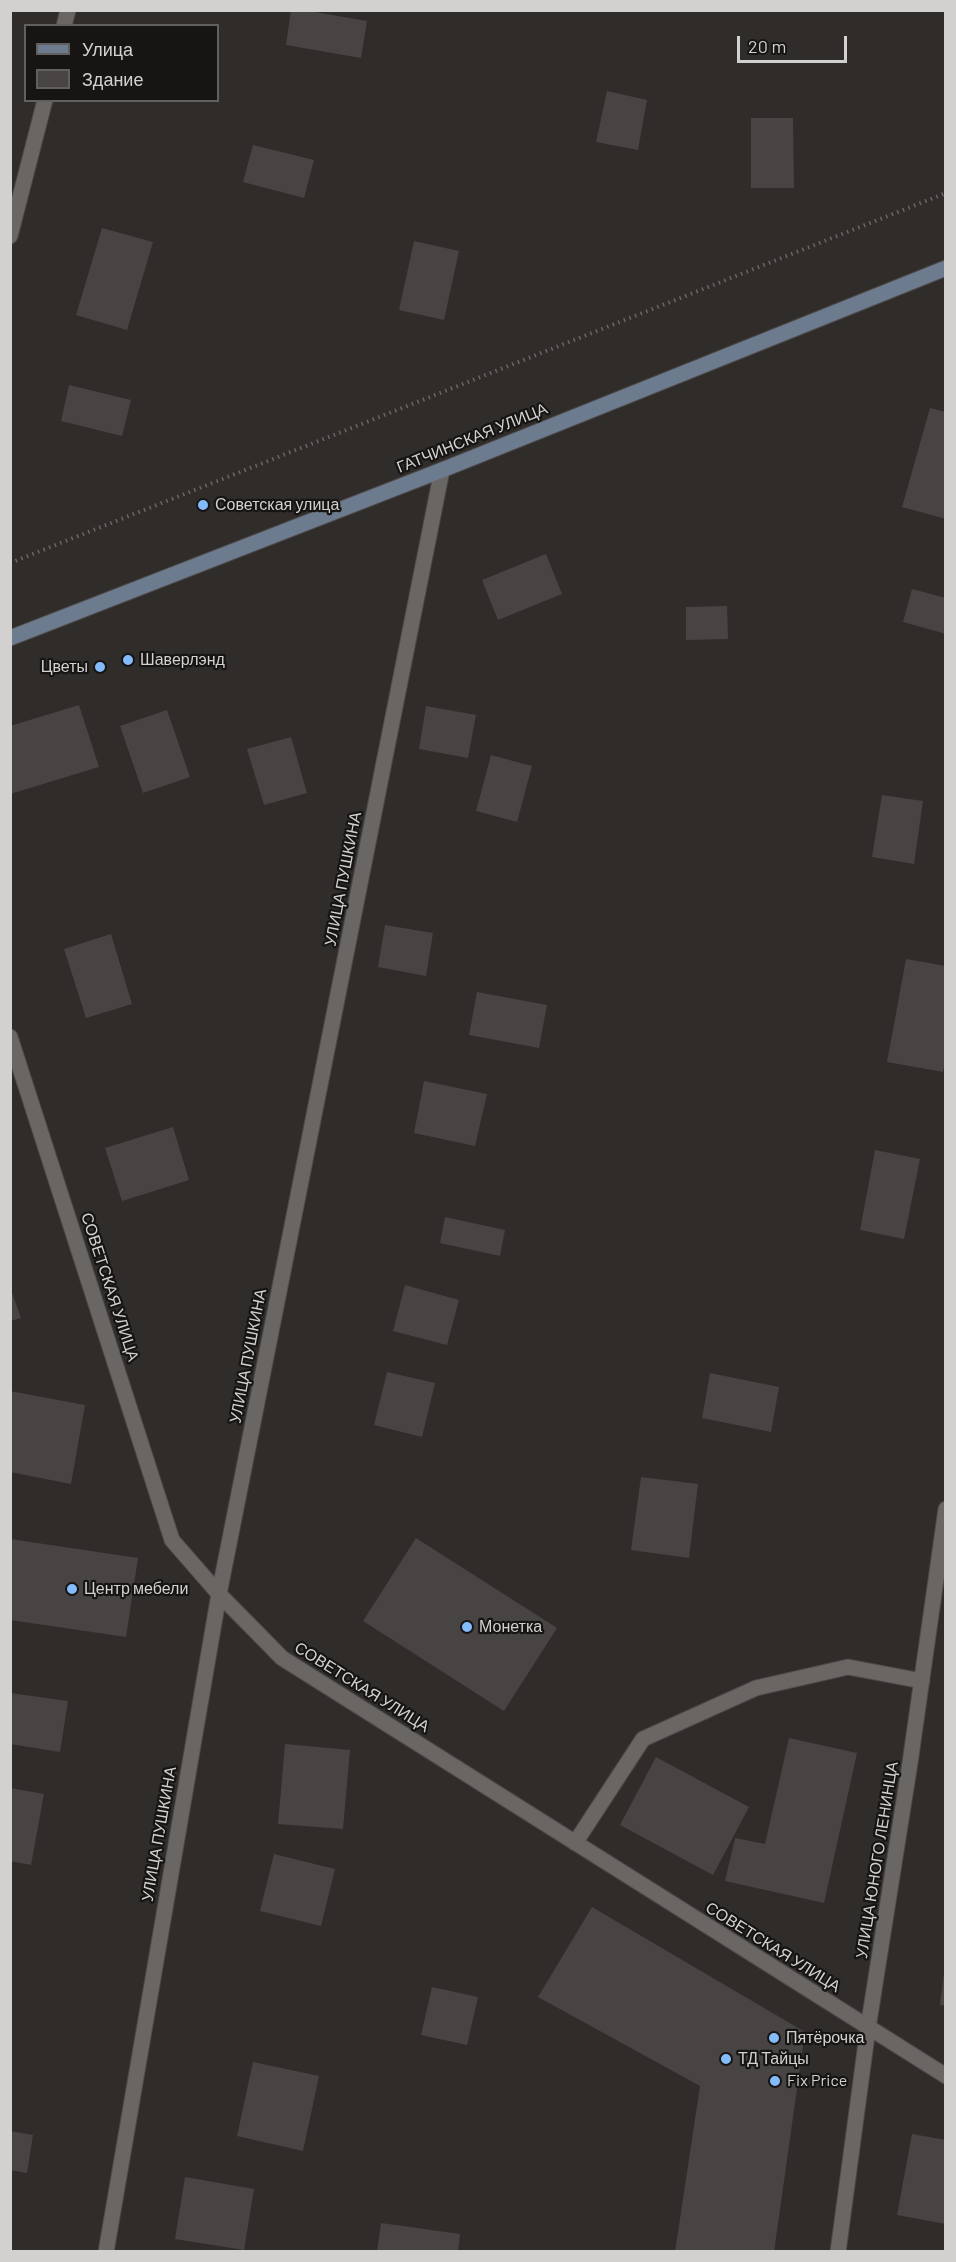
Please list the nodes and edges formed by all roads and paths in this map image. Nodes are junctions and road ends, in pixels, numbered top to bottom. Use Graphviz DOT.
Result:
graph roads {
  1 [pos="44,102"];
  2 [pos="945,194"];
  3 [pos="10,236"];
  4 [pos="945,268"];
  5 [pos="442,470"];
  6 [pos="10,563"];
  7 [pos="10,638"];
  8 [pos="10,1037"];
  9 [pos="945,1509"];
  10 [pos="219,1594"];
  11 [pos="922,1681"];
  12 [pos="575,1843"];
  13 [pos="868,2028"];
  14 [pos="945,2076"];
  15 [pos="106,2252"];
  16 [pos="838,2252"];
  1 -- 3 [label="street"];
  2 -- 6 [label="path"];
  4 -- 5 [label="main road, ГАТЧИНСКАЯ УЛИЦА"];
  5 -- 7 [label="main road, ГАТЧИНСКАЯ УЛИЦА"];
  5 -- 10 [label="street, УЛИЦА ПУШКИНА"];
  8 -- 10 [label="street, СОВЕТСКАЯ УЛИЦА"];
  9 -- 11 [label="street, УЛИЦА ЮНОГО ЛЕНИНЦА"];
  10 -- 12 [label="street, СОВЕТСКАЯ УЛИЦА"];
  10 -- 15 [label="street, УЛИЦА ПУШКИНА"];
  11 -- 12 [label="street"];
  11 -- 13 [label="street, УЛИЦА ЮНОГО ЛЕНИНЦА"];
  12 -- 13 [label="street, СОВЕТСКАЯ УЛИЦА"];
  13 -- 14 [label="street, СОВЕТСКАЯ УЛИЦА"];
  13 -- 16 [label="street, УЛИЦА ЮНОГО ЛЕНИНЦА"];
}
